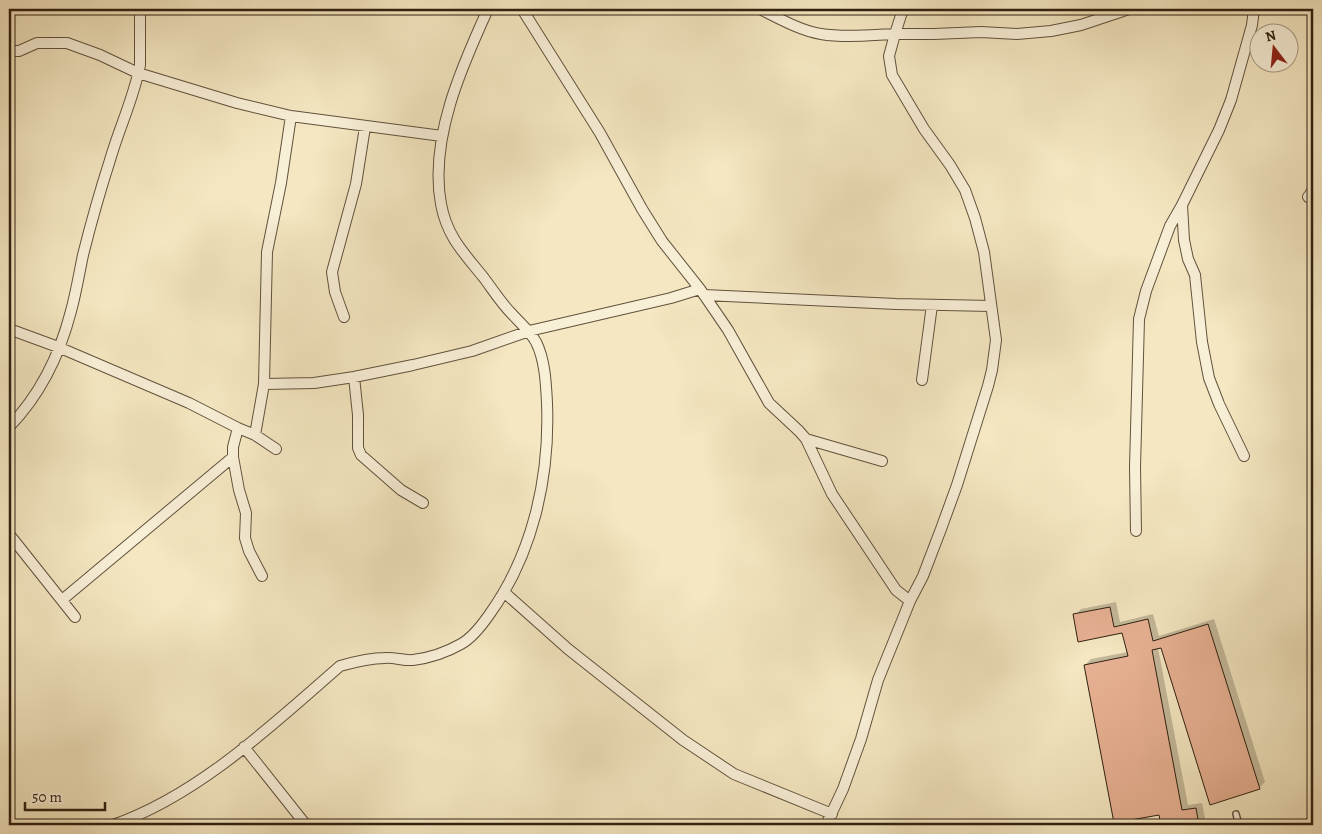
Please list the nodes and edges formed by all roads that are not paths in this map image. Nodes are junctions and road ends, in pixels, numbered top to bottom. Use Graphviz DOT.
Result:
graph roads {
  1 [pos="140,9"];
  2 [pos="488,9"];
  3 [pos="522,9"];
  4 [pos="760,9"];
  5 [pos="903,9"];
  6 [pos="1129,9"];
  7 [pos="1254,9"];
  8 [pos="895,34"];
  9 [pos="9,51"];
  10 [pos="138,74"];
  11 [pos="291,116"];
  12 [pos="365,127"];
  13 [pos="442,136"];
  14 [pos="1182,204"];
  15 [pos="702,292"];
  16 [pos="932,305"];
  17 [pos="991,306"];
  18 [pos="344,318"];
  19 [pos="9,329"];
  20 [pos="528,331"];
  21 [pos="58,347"];
  22 [pos="354,377"];
  23 [pos="922,380"];
  24 [pos="264,384"];
  25 [pos="9,427"];
  26 [pos="238,428"];
  27 [pos="254,434"];
  28 [pos="806,440"];
  29 [pos="276,449"];
  30 [pos="1244,456"];
  31 [pos="233,458"];
  32 [pos="882,461"];
  33 [pos="423,503"];
  34 [pos="1136,531"];
  35 [pos="9,534"];
  36 [pos="262,576"];
  37 [pos="505,594"];
  38 [pos="62,600"];
  39 [pos="910,601"];
  40 [pos="75,618"];
  41 [pos="244,747"];
  42 [pos="832,814"];
  43 [pos="1236,814"];
  44 [pos="113,825"];
  45 [pos="306,825"];
  46 [pos="826,825"];
  47 [pos="1239,825"];
  1 -- 10 [label="street"];
  2 -- 13 [label="street"];
  3 -- 15 [label="street"];
  4 -- 8 [label="street"];
  5 -- 8 [label="street"];
  6 -- 8 [label="street"];
  7 -- 14 [label="street"];
  8 -- 17 [label="street"];
  9 -- 10 [label="street"];
  10 -- 11 [label="street"];
  10 -- 21 [label="street"];
  11 -- 12 [label="street"];
  11 -- 24 [label="street"];
  12 -- 13 [label="street"];
  12 -- 18 [label="street"];
  13 -- 20 [label="street"];
  14 -- 30 [label="street"];
  14 -- 34 [label="street"];
  15 -- 16 [label="street"];
  15 -- 20 [label="street"];
  15 -- 28 [label="street"];
  16 -- 17 [label="street"];
  16 -- 23 [label="street"];
  17 -- 39 [label="street"];
  19 -- 21 [label="street"];
  20 -- 22 [label="street"];
  20 -- 37 [label="street"];
  21 -- 25 [label="street"];
  21 -- 26 [label="street"];
  22 -- 24 [label="street"];
  22 -- 33 [label="street"];
  24 -- 27 [label="street"];
  26 -- 27 [label="street"];
  26 -- 31 [label="street"];
  27 -- 29 [label="street"];
  28 -- 32 [label="street"];
  28 -- 39 [label="street"];
  31 -- 36 [label="street"];
  31 -- 38 [label="street"];
  35 -- 38 [label="street"];
  37 -- 41 [label="street"];
  37 -- 42 [label="street"];
  38 -- 40 [label="street"];
  39 -- 42 [label="street"];
  41 -- 44 [label="street"];
  41 -- 45 [label="street"];
  42 -- 46 [label="street"];
  43 -- 47 [label="lane"];
}
